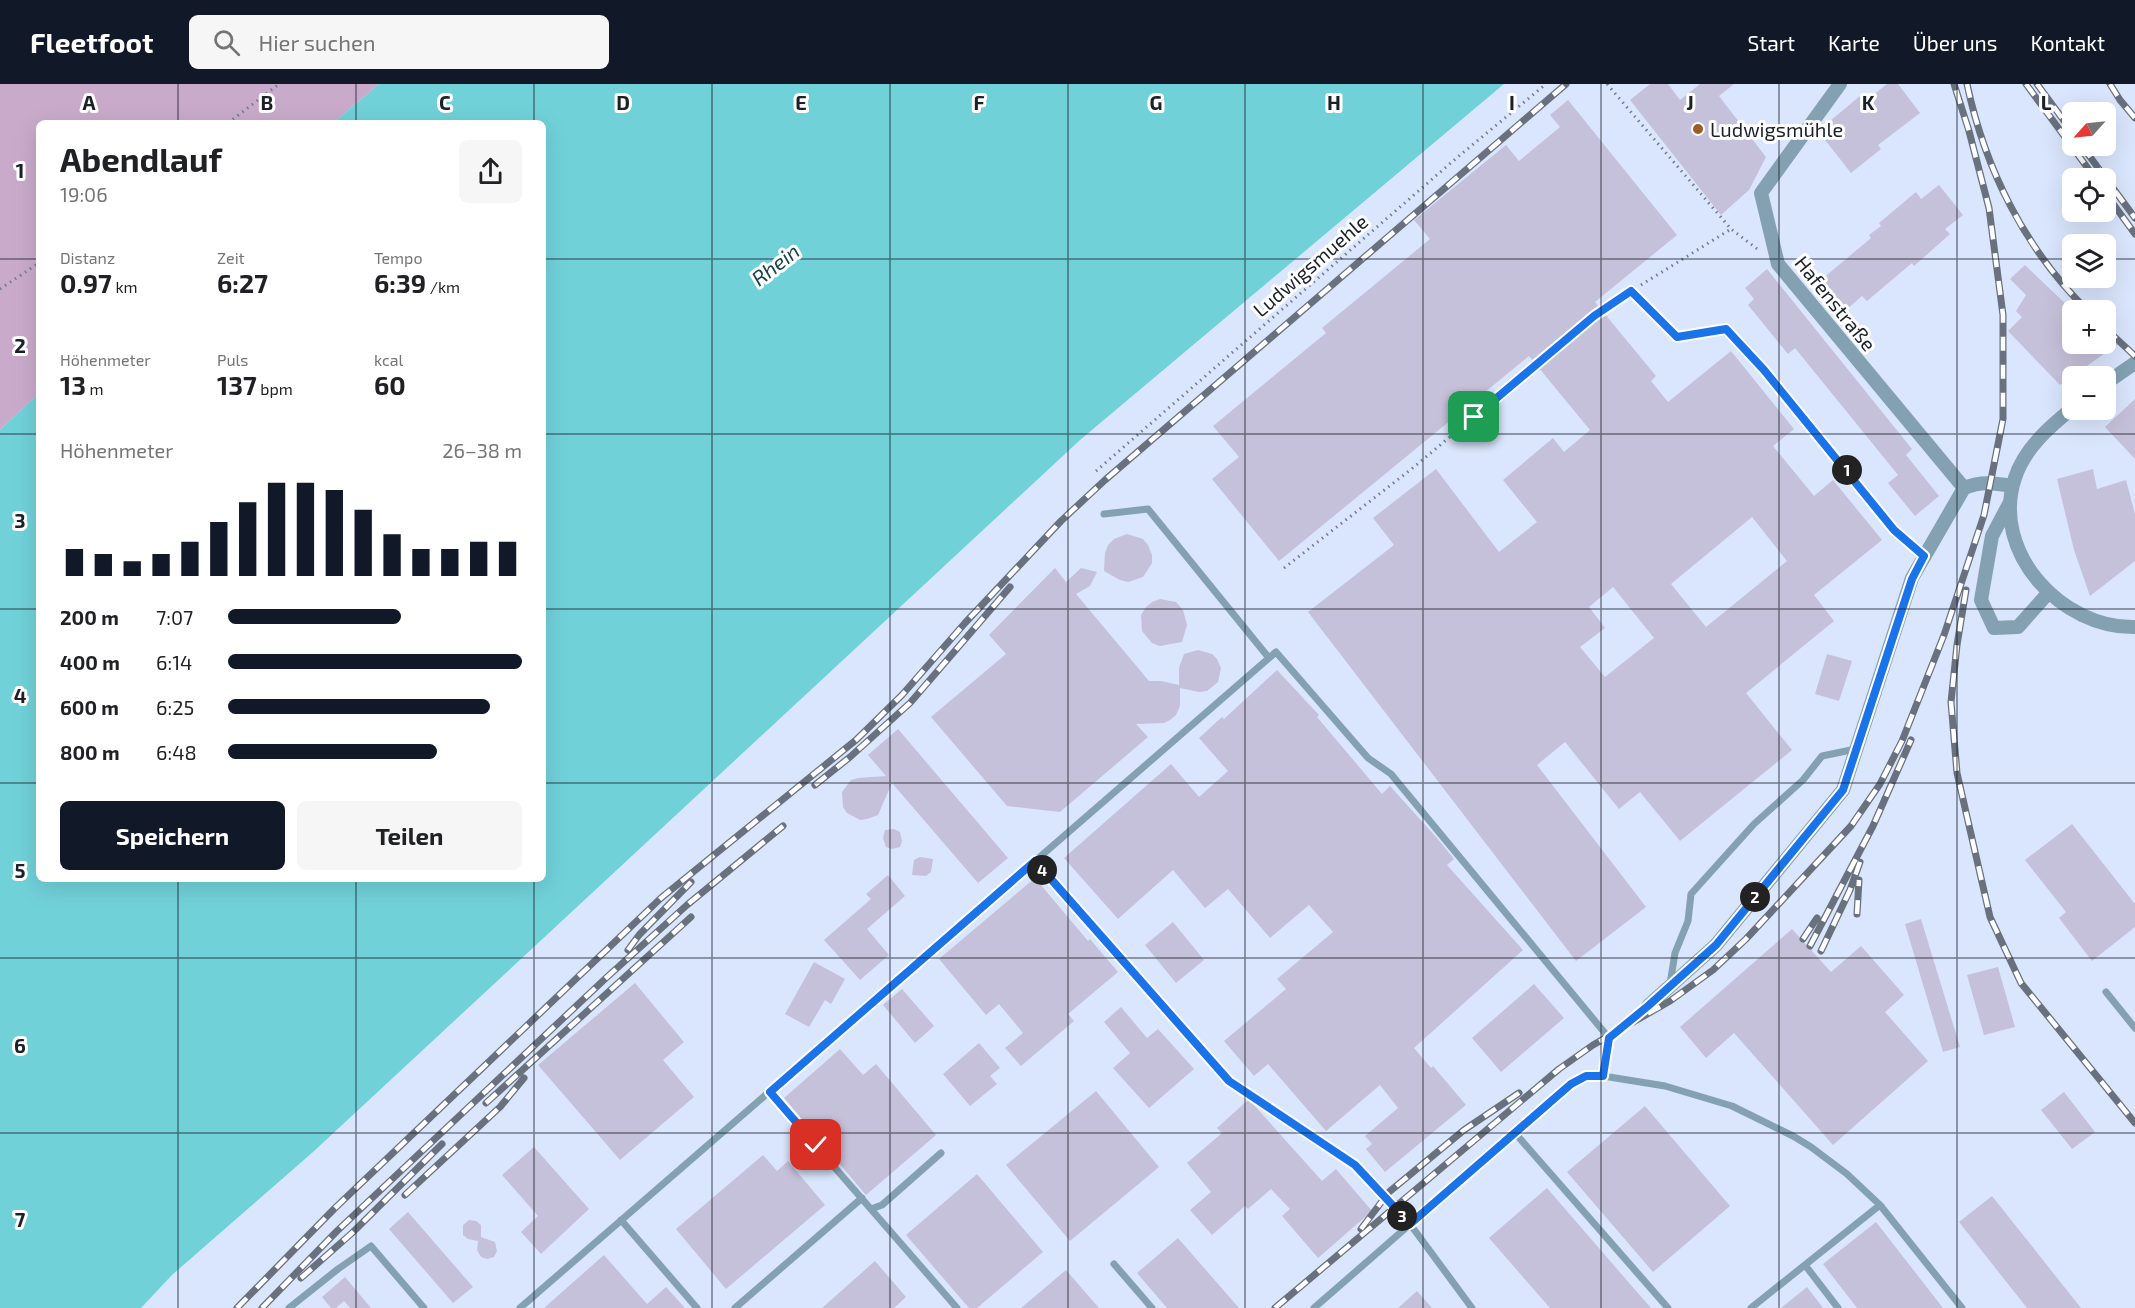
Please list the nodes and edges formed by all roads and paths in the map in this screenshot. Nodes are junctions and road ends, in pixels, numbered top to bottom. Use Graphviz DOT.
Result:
graph roads {
  1 [pos="279,84"];
  2 [pos="1546,84"];
  3 [pos="1607,84"];
  4 [pos="1840,84"];
  5 [pos="232,120"];
  6 [pos="1731,229"];
  7 [pos="1778,264"];
  8 [pos="36,265"];
  9 [pos="0,289"];
  10 [pos="1631,291"];
  11 [pos="2135,363"];
  12 [pos="2116,376"];
  13 [pos="2062,417"];
  14 [pos="1096,471"];
  15 [pos="2012,486"];
  16 [pos="1964,488"];
  17 [pos="2010,502"];
  18 [pos="1104,514"];
  19 [pos="1924,556"];
  20 [pos="1284,568"];
  21 [pos="2049,592"];
  22 [pos="2135,627"];
  23 [pos="1269,658"];
  24 [pos="1856,749"];
  25 [pos="1035,861"];
  26 [pos="1670,987"];
  27 [pos="2106,992"];
  28 [pos="1648,1006"];
  29 [pos="2135,1028"];
  30 [pos="1609,1038"];
  31 [pos="1603,1076"];
  32 [pos="770,1092"];
  33 [pos="1515,1133"];
  34 [pos="941,1153"];
  35 [pos="862,1198"];
  36 [pos="1880,1205"];
  37 [pos="871,1209"];
  38 [pos="621,1220"];
  39 [pos="1410,1224"];
  40 [pos="1114,1264"];
  41 [pos="1805,1265"];
  42 [pos="289,1308"];
  43 [pos="424,1308"];
  44 [pos="519,1308"];
  45 [pos="698,1308"];
  46 [pos="735,1308"];
  47 [pos="957,1308"];
  48 [pos="1152,1308"];
  49 [pos="1314,1308"];
  50 [pos="1472,1308"];
  51 [pos="1668,1308"];
  52 [pos="1751,1308"];
  53 [pos="1838,1308"];
  54 [pos="1962,1308"];
  1 -- 5 [label="path"];
  2 -- 14 [label="path, Ludwigsmuehle"];
  3 -- 6 [label="path"];
  4 -- 7 [label="street, Hafenstraße"];
  6 -- 7 [label="path"];
  6 -- 10 [label="path"];
  7 -- 16 [label="street, Hafenstraße"];
  8 -- 9 [label="path"];
  10 -- 19 [label="lane"];
  10 -- 20 [label="path"];
  11 -- 12 [label="street"];
  13 -- 15 [label="street"];
  15 -- 16 [label="street"];
  15 -- 17 [label="street"];
  16 -- 19 [label="street"];
  17 -- 21 [label="street"];
  17 -- 21 [label="street"];
  18 -- 23 [label="lane"];
  19 -- 24 [label="street"];
  21 -- 22 [label="street"];
  23 -- 25 [label="lane"];
  23 -- 30 [label="lane"];
  24 -- 26 [label="street"];
  24 -- 26 [label="lane"];
  25 -- 32 [label="lane"];
  25 -- 39 [label="lane"];
  26 -- 28 [label="street"];
  27 -- 29 [label="lane"];
  28 -- 30 [label="lane"];
  30 -- 31 [label="lane"];
  31 -- 33 [label="lane"];
  31 -- 36 [label="lane"];
  32 -- 35 [label="lane"];
  32 -- 38 [label="lane"];
  33 -- 39 [label="lane"];
  33 -- 51 [label="lane"];
  34 -- 37 [label="lane"];
  35 -- 37 [label="lane"];
  35 -- 46 [label="lane"];
  36 -- 41 [label="lane"];
  36 -- 54 [label="lane"];
  37 -- 47 [label="lane"];
  38 -- 44 [label="lane"];
  38 -- 45 [label="lane"];
  39 -- 49 [label="lane"];
  39 -- 50 [label="lane"];
  40 -- 48 [label="lane"];
  41 -- 52 [label="lane"];
  41 -- 53 [label="lane"];
  42 -- 43 [label="lane"];
}
